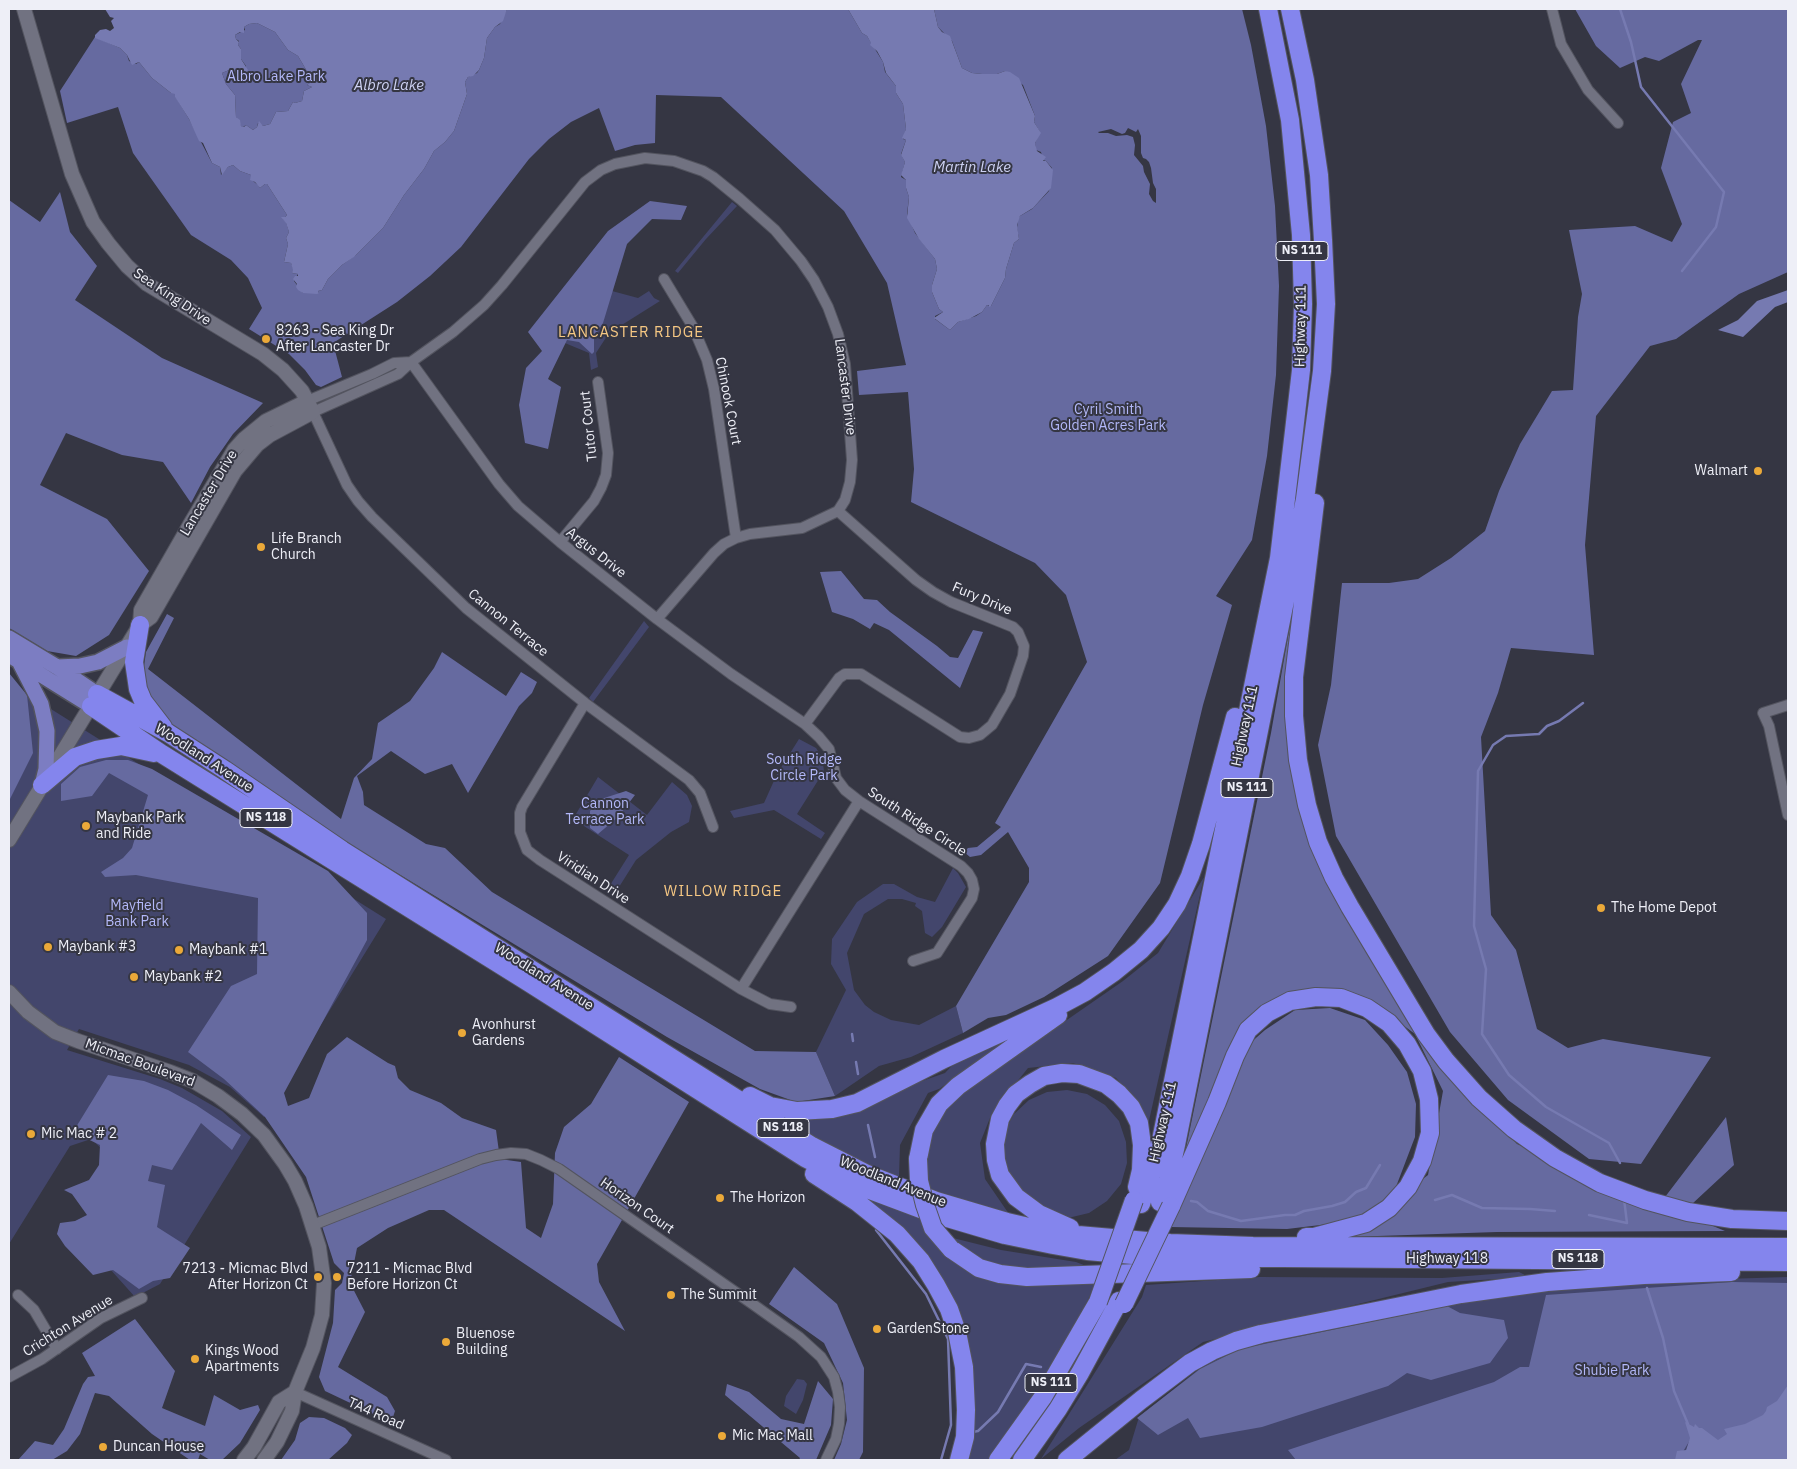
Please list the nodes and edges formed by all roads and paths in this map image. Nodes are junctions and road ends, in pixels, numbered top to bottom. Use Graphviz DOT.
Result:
graph roads {
  1 [pos="24,9"];
  2 [pos="1268,9"];
  3 [pos="1290,9"];
  4 [pos="1552,9"];
  5 [pos="1618,123"];
  6 [pos="664,279"];
  7 [pos="411,362"];
  8 [pos="1322,371"];
  9 [pos="372,374"];
  10 [pos="598,382"];
  11 [pos="378,385"];
  12 [pos="310,407"];
  13 [pos="1285,495"];
  14 [pos="838,511"];
  15 [pos="736,538"];
  16 [pos="560,542"];
  17 [pos="657,619"];
  18 [pos="140,625"];
  19 [pos="9,638"];
  20 [pos="127,647"];
  21 [pos="14,658"];
  22 [pos="57,666"];
  23 [pos="94,700"];
  24 [pos="585,703"];
  25 [pos="1788,705"];
  26 [pos="805,724"];
  27 [pos="168,733"];
  28 [pos="162,754"];
  29 [pos="42,785"];
  30 [pos="860,801"];
  31 [pos="1788,815"];
  32 [pos="713,827"];
  33 [pos="9,840"];
  34 [pos="913,961"];
  35 [pos="536,971"];
  36 [pos="741,989"];
  37 [pos="9,992"];
  38 [pos="1085,992"];
  39 [pos="791,1007"];
  40 [pos="722,1105"];
  41 [pos="1137,1202"];
  42 [pos="1166,1204"];
  43 [pos="1788,1220"];
  44 [pos="313,1225"];
  45 [pos="1089,1236"];
  46 [pos="1788,1236"];
  47 [pos="1170,1242"];
  48 [pos="1110,1245"];
  49 [pos="1428,1246"];
  50 [pos="1788,1247"];
  51 [pos="1368,1258"];
  52 [pos="1788,1262"];
  53 [pos="1788,1271"];
  54 [pos="18,1295"];
  55 [pos="142,1298"];
  56 [pos="57,1349"];
  57 [pos="9,1377"];
  58 [pos="295,1392"];
  59 [pos="244,1460"];
  60 [pos="264,1460"];
  61 [pos="446,1460"];
  62 [pos="826,1460"];
  63 [pos="959,1460"];
  64 [pos="998,1460"];
  65 [pos="1022,1460"];
  66 [pos="1067,1460"];
  1 -- 12 [label="street, Sea King Drive"];
  2 -- 13 [label="highway, Highway 111 / NS 111"];
  3 -- 8 [label="highway, Highway 111 / NS 111"];
  4 -- 5 [label="street"];
  6 -- 15 [label="street, Chinook Court"];
  7 -- 9 [label="street, Lancaster Drive"];
  7 -- 11 [label="street, Lancaster Drive"];
  7 -- 14 [label="street, Lancaster Drive"];
  7 -- 16 [label="street, Argus Drive"];
  8 -- 42 [label="highway, Highway 111 / NS 111"];
  8 -- 43 [label="highway"];
  9 -- 11 [label="street"];
  9 -- 12 [label="street, Lancaster Drive"];
  10 -- 16 [label="street, Tutor Court"];
  11 -- 12 [label="street, Lancaster Drive"];
  12 -- 18 [label="street, Lancaster Drive"];
  12 -- 24 [label="street, Cannon Terrace"];
  13 -- 38 [label="highway"];
  13 -- 41 [label="highway, Highway 111 / NS 111"];
  14 -- 15 [label="street"];
  14 -- 26 [label="street, Fury Drive"];
  15 -- 17 [label="street"];
  16 -- 17 [label="street, Argus Drive"];
  17 -- 26 [label="street, Argus Drive"];
  18 -- 20 [label="street, Lancaster Drive"];
  18 -- 27 [label="highway"];
  19 -- 22 [label="main road, Woodland Avenue / NS 118"];
  20 -- 22 [label="main road"];
  20 -- 23 [label="street, Lancaster Drive"];
  21 -- 23 [label="main road, Woodland Avenue / NS 118"];
  21 -- 29 [label="main road"];
  22 -- 23 [label="main road, Woodland Avenue / NS 118"];
  23 -- 27 [label="highway, Woodland Avenue / NS 118"];
  23 -- 28 [label="highway, Woodland Avenue / NS 118"];
  23 -- 29 [label="street"];
  24 -- 32 [label="street, Cannon Terrace"];
  24 -- 36 [label="street, Viridian Drive"];
  25 -- 31 [label="street"];
  26 -- 30 [label="street, South Ridge Circle"];
  27 -- 35 [label="highway, Woodland Avenue / NS 118"];
  28 -- 29 [label="highway"];
  28 -- 40 [label="highway, Woodland Avenue / NS 118"];
  29 -- 33 [label="street"];
  30 -- 34 [label="street, South Ridge Circle"];
  30 -- 36 [label="street"];
  35 -- 38 [label="highway"];
  35 -- 45 [label="highway, Woodland Avenue / NS 118"];
  36 -- 39 [label="street, Viridian Drive"];
  37 -- 44 [label="street, Micmac Boulevard"];
  38 -- 51 [label="highway, bridge"];
  40 -- 48 [label="highway, Woodland Avenue / NS 118"];
  40 -- 63 [label="highway"];
  41 -- 45 [label="highway"];
  41 -- 64 [label="highway, Highway 111 / NS 111, bridge"];
  42 -- 47 [label="highway"];
  42 -- 65 [label="highway, Highway 111 / NS 111"];
  44 -- 58 [label="street, Micmac Boulevard"];
  44 -- 62 [label="street, Horizon Court"];
  45 -- 48 [label="highway, Woodland Avenue / NS 118"];
  46 -- 49 [label="highway"];
  47 -- 48 [label="highway, Highway 118 / NS 118"];
  47 -- 49 [label="highway, Highway 118 / NS 118"];
  48 -- 51 [label="highway, Highway 118 / NS 118"];
  49 -- 50 [label="highway, Highway 118 / NS 118"];
  51 -- 52 [label="highway, Highway 118 / NS 118"];
  53 -- 66 [label="highway"];
  54 -- 56 [label="street"];
  55 -- 56 [label="street, Crichton Avenue"];
  56 -- 57 [label="street, Crichton Avenue"];
  58 -- 59 [label="street, Micmac Boulevard"];
  58 -- 60 [label="street, Micmac Boulevard"];
  58 -- 61 [label="street, TA4 Road"];
}
